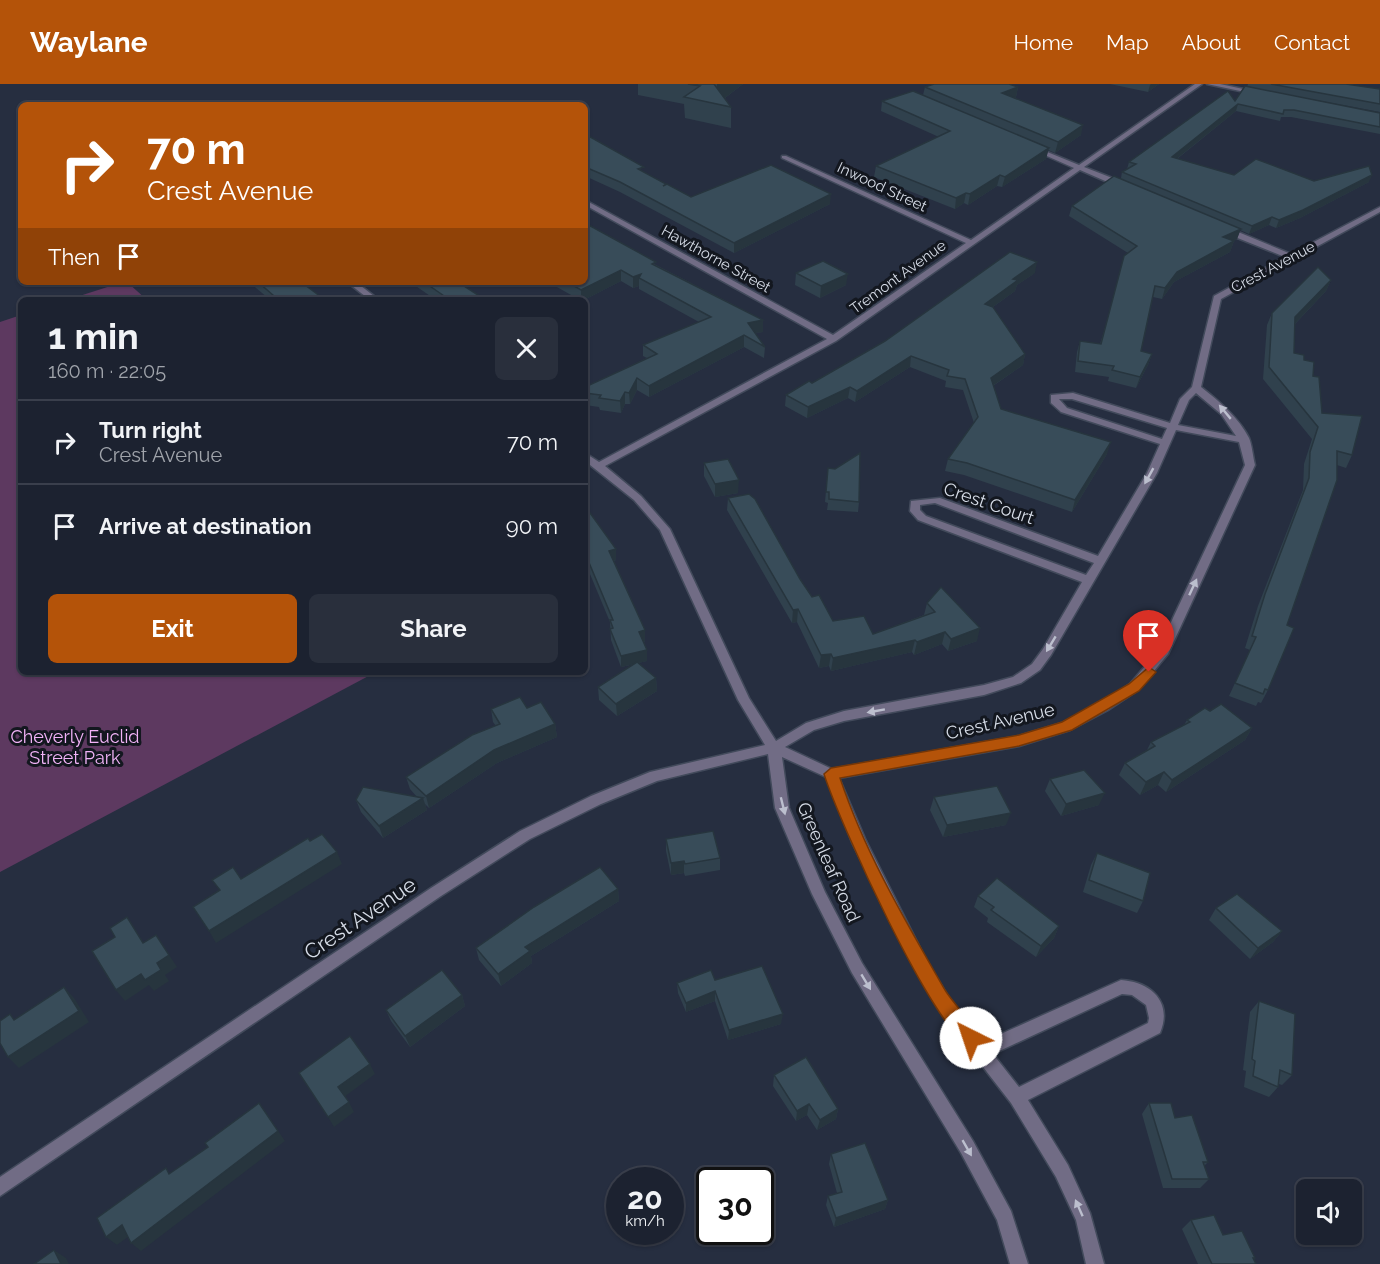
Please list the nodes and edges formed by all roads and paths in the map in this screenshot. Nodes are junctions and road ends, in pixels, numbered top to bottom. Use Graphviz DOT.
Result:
graph roads {
  1 [pos="1199,84"];
  2 [pos="1210,84"];
  3 [pos="1264,94"];
  4 [pos="1019,142"];
  5 [pos="784,157"];
  6 [pos="1081,168"];
  7 [pos="1133,190"];
  8 [pos="588,204"];
  9 [pos="1380,209"];
  10 [pos="1214,224"];
  11 [pos="970,242"];
  12 [pos="1291,257"];
  13 [pos="355,285"];
  14 [pos="371,297"];
  15 [pos="833,339"];
  16 [pos="1196,388"];
  17 [pos="1173,426"];
  18 [pos="1245,440"];
  19 [pos="1166,443"];
  20 [pos="588,458"];
  21 [pos="598,466"];
  22 [pos="1100,561"];
  23 [pos="1088,580"];
  24 [pos="774,748"];
  25 [pos="831,774"];
  26 [pos="982,1051"];
  27 [pos="1017,1097"];
  28 [pos="0,1187"];
  29 [pos="1018,1264"];
  30 [pos="1095,1264"];
  1 -- 6 [label="street, Tremont Avenue"];
  2 -- 3 [label="street"];
  4 -- 6 [label="street"];
  5 -- 11 [label="street, Inwood Street"];
  6 -- 7 [label="street"];
  6 -- 11 [label="street, Tremont Avenue"];
  8 -- 15 [label="street, Hawthorne Street"];
  9 -- 12 [label="street, Crest Avenue"];
  10 -- 12 [label="street"];
  11 -- 15 [label="street, Tremont Avenue"];
  12 -- 16 [label="street, Crest Avenue"];
  13 -- 14 [label="street"];
  15 -- 21 [label="street, Tremont Avenue"];
  16 -- 17 [label="street, Crest Avenue"];
  18 -- 16 [label="street, Crest Avenue, one-way"];
  17 -- 18 [label="street"];
  17 -- 19 [label="street, Crest Avenue"];
  17 -- 19 [label="street"];
  25 -- 18 [label="street, Crest Avenue, one-way"];
  19 -- 22 [label="street, Crest Avenue, one-way"];
  20 -- 21 [label="street, Greenleaf Road"];
  21 -- 24 [label="street, Greenleaf Road"];
  22 -- 23 [label="street, Crest Avenue"];
  22 -- 23 [label="street, Crest Court"];
  23 -- 24 [label="street, Crest Avenue, one-way"];
  24 -- 25 [label="street"];
  24 -- 28 [label="street, Crest Avenue"];
  24 -- 29 [label="street, Greenleaf Road, one-way"];
  25 -- 26 [label="street, Greenleaf Road"];
  26 -- 27 [label="street, Greenleaf Road"];
  26 -- 27 [label="street"];
  30 -- 27 [label="street, Greenleaf Road, one-way"];
}
